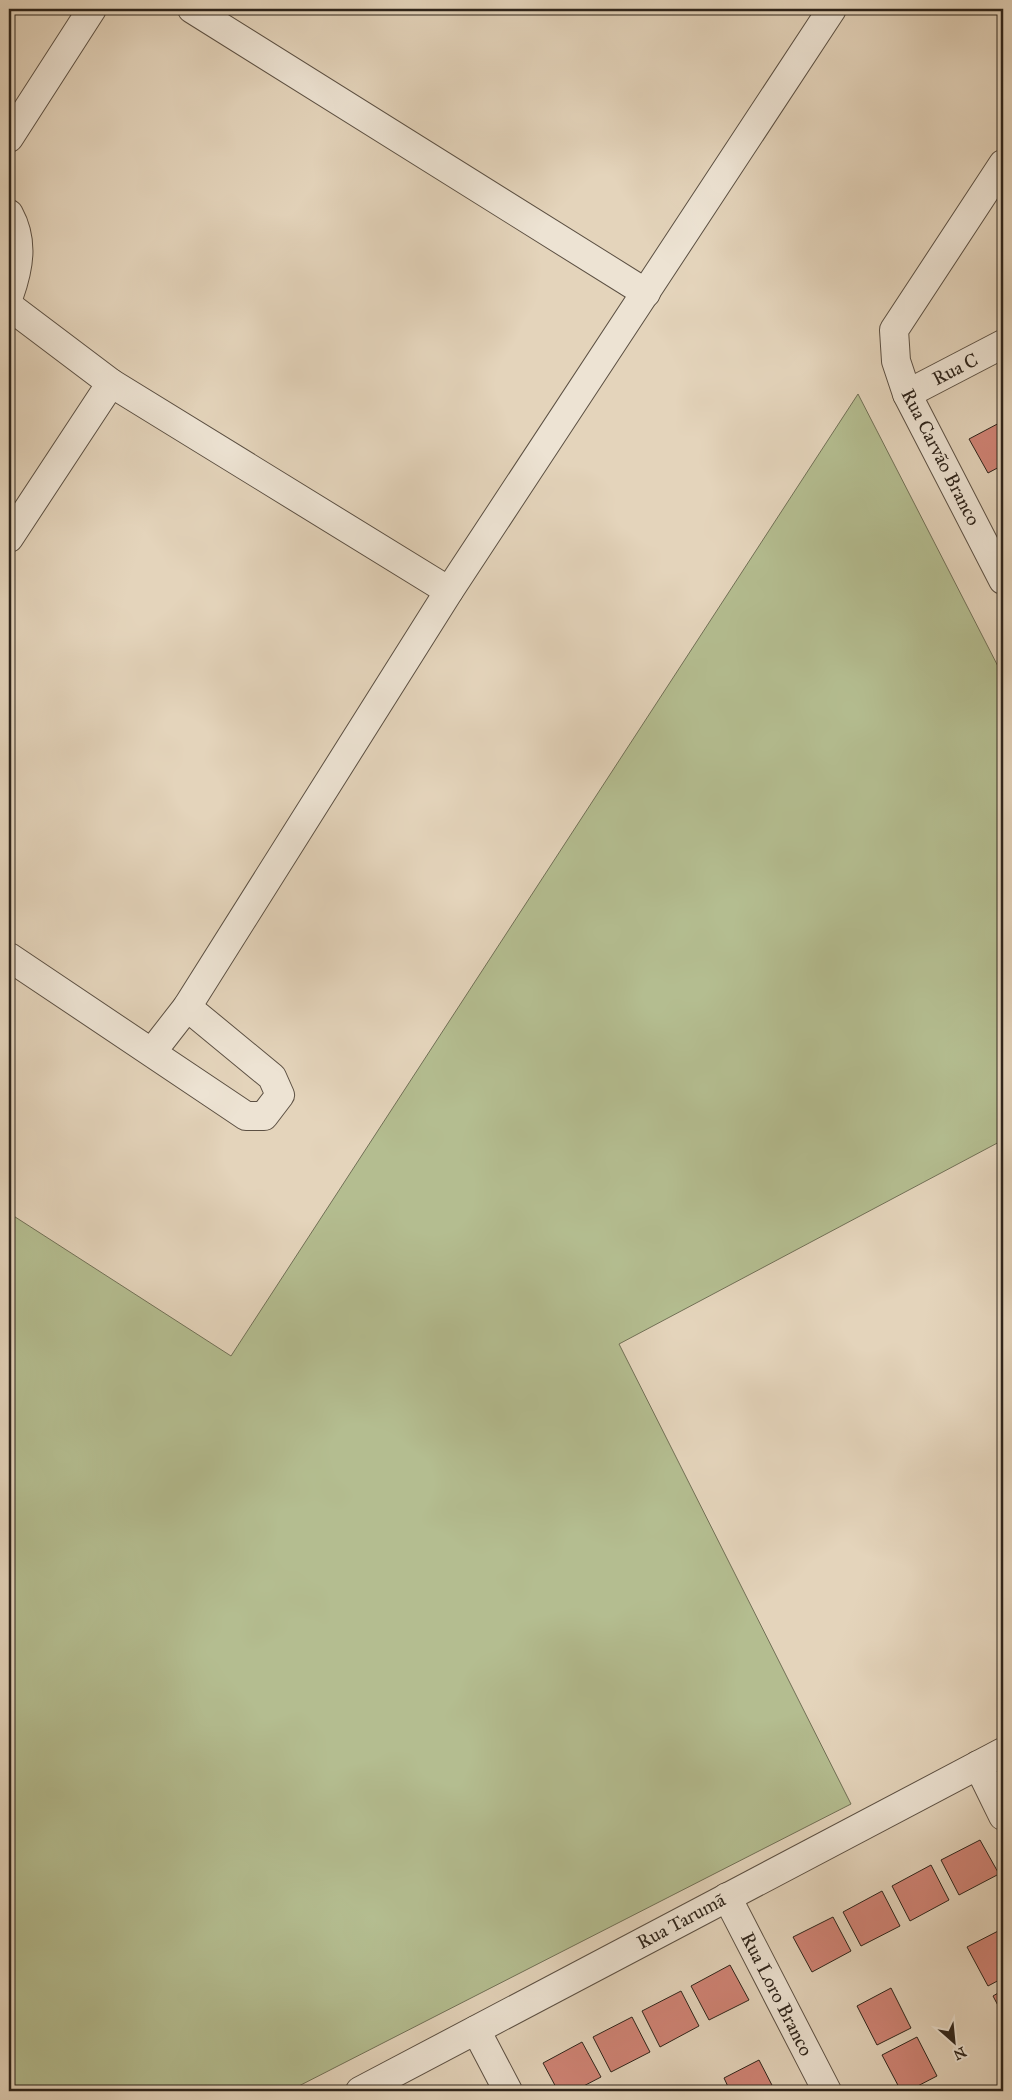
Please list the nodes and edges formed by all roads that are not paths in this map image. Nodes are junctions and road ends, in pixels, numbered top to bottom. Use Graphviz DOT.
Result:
graph roads {
  1 [pos="92,9"];
  2 [pos="192,9"];
  3 [pos="832,9"];
  4 [pos="9,138"];
  5 [pos="1003,164"];
  6 [pos="9,214"];
  7 [pos="646,293"];
  8 [pos="9,296"];
  9 [pos="9,306"];
  10 [pos="1003,344"];
  11 [pos="111,383"];
  12 [pos="907,394"];
  13 [pos="9,538"];
  14 [pos="1003,580"];
  15 [pos="449,591"];
  16 [pos="9,957"];
  17 [pos="187,1007"];
  18 [pos="152,1052"];
  19 [pos="1003,1752"];
  20 [pos="978,1765"];
  21 [pos="1003,1816"];
  22 [pos="727,1897"];
  23 [pos="476,2030"];
  24 [pos="360,2091"];
  25 [pos="508,2091"];
  26 [pos="827,2091"];
  1 -- 4 [label="street"];
  2 -- 7 [label="street"];
  3 -- 7 [label="street"];
  5 -- 12 [label="street, Rua Carvão Branco"];
  6 -- 8 [label="street"];
  7 -- 15 [label="street"];
  9 -- 11 [label="street"];
  10 -- 12 [label="street, Rua C"];
  11 -- 13 [label="street"];
  11 -- 15 [label="street"];
  12 -- 14 [label="street, Rua Carvão Branco"];
  15 -- 17 [label="street"];
  16 -- 18 [label="street"];
  17 -- 18 [label="street"];
  17 -- 18 [label="street"];
  19 -- 20 [label="street, Rua Tarumã"];
  20 -- 21 [label="street"];
  20 -- 22 [label="street, Rua Tarumã"];
  22 -- 23 [label="street, Rua Tarumã"];
  22 -- 26 [label="street, Rua Loro Branco"];
  23 -- 24 [label="street, Rua Tarumã"];
  23 -- 25 [label="street"];
}
